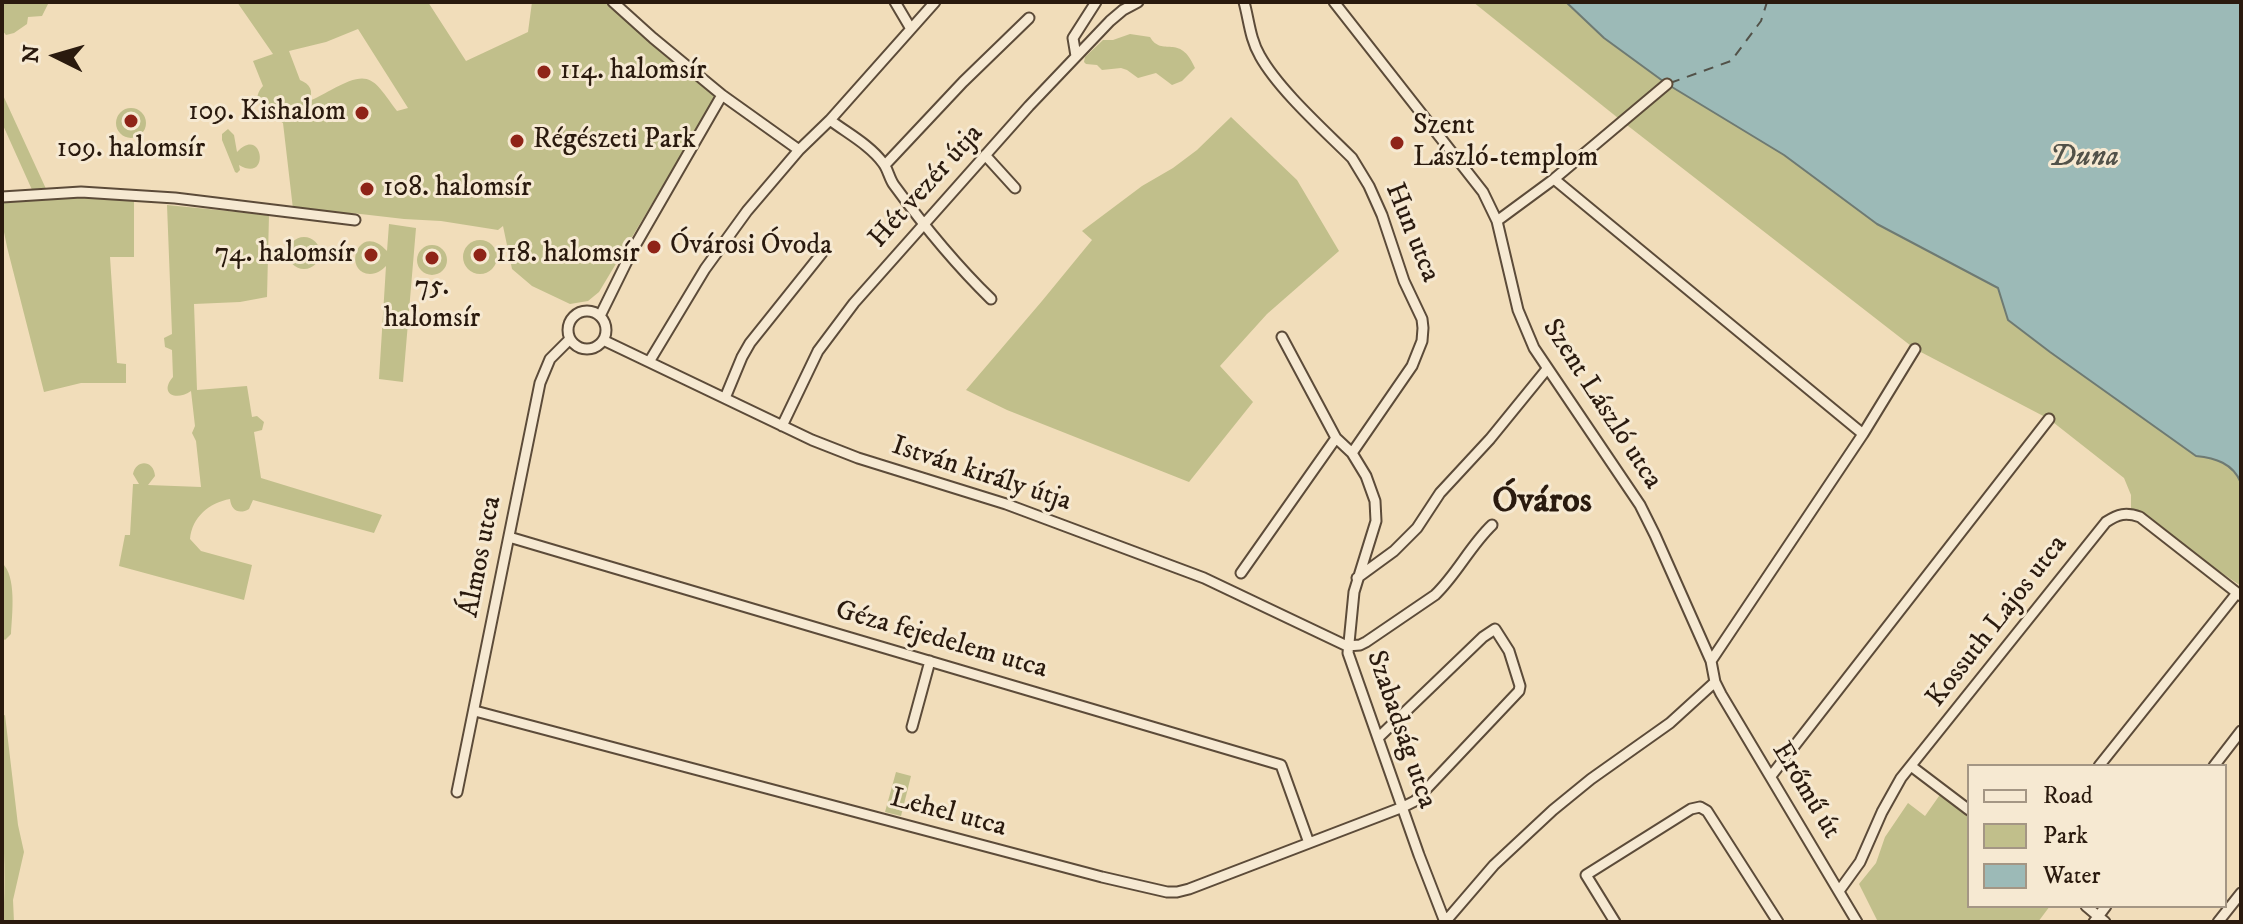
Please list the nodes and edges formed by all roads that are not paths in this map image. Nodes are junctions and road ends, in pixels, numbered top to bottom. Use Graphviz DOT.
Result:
graph roads {
  1 [pos="613,2"];
  2 [pos="895,2"];
  3 [pos="935,2"];
  4 [pos="1096,2"];
  5 [pos="1138,2"];
  6 [pos="1244,2"];
  7 [pos="1334,2"];
  8 [pos="1029,18"];
  9 [pos="911,29"];
  10 [pos="1076,56"];
  11 [pos="1667,84"];
  12 [pos="722,95"];
  13 [pos="830,120"];
  14 [pos="799,150"];
  15 [pos="985,155"];
  16 [pos="885,165"];
  17 [pos="1554,179"];
  18 [pos="1015,188"];
  19 [pos="2,197"];
  20 [pos="355,220"];
  21 [pos="1497,221"];
  22 [pos="923,224"];
  23 [pos="822,253"];
  24 [pos="991,299"];
  25 [pos="600,316"];
  26 [pos="1282,337"];
  27 [pos="570,339"];
  28 [pos="603,340"];
  29 [pos="1915,349"];
  30 [pos="649,362"];
  31 [pos="1547,369"];
  32 [pos="725,398"];
  33 [pos="2049,419"];
  34 [pos="782,426"];
  35 [pos="1863,434"];
  36 [pos="1336,438"];
  37 [pos="1352,453"];
  38 [pos="1492,525"];
  39 [pos="509,537"];
  40 [pos="1241,573"];
  41 [pos="1357,578"];
  42 [pos="2239,595"];
  43 [pos="1347,646"];
  44 [pos="930,661"];
  45 [pos="1711,661"];
  46 [pos="1715,682"];
  47 [pos="475,711"];
  48 [pos="912,727"];
  49 [pos="2241,731"];
  50 [pos="1379,737"];
  51 [pos="2101,764"];
  52 [pos="2216,764"];
  53 [pos="1911,766"];
  54 [pos="1771,776"];
  55 [pos="457,792"];
  56 [pos="1403,807"];
  57 [pos="1967,808"];
  58 [pos="1309,843"];
  59 [pos="1839,891"];
  60 [pos="2241,893"];
  61 [pos="1445,922"];
  62 [pos="1615,922"];
  63 [pos="1778,922"];
  64 [pos="1857,922"];
  65 [pos="2218,922"];
  1 -- 12 [label="street"];
  2 -- 9 [label="street"];
  3 -- 9 [label="street"];
  4 -- 10 [label="street"];
  5 -- 10 [label="street, Hét vezér útja"];
  6 -- 37 [label="street, Hun utca"];
  7 -- 21 [label="street, Szent László utca"];
  8 -- 16 [label="street"];
  9 -- 13 [label="street"];
  10 -- 15 [label="street, Hét vezér útja"];
  11 -- 17 [label="street"];
  12 -- 14 [label="street"];
  12 -- 25 [label="street"];
  13 -- 14 [label="street"];
  13 -- 16 [label="street"];
  14 -- 30 [label="street"];
  15 -- 18 [label="street"];
  15 -- 22 [label="street, Hét vezér útja"];
  16 -- 22 [label="street"];
  17 -- 21 [label="street"];
  17 -- 35 [label="street"];
  19 -- 20 [label="street"];
  21 -- 31 [label="street, Szent László utca"];
  22 -- 24 [label="street"];
  22 -- 34 [label="street, Hét vezér útja"];
  23 -- 32 [label="street"];
  25 -- 27 [label="street"];
  25 -- 28 [label="street"];
  26 -- 36 [label="street, Szabadság utca"];
  27 -- 28 [label="street"];
  27 -- 39 [label="street, Álmos utca"];
  28 -- 30 [label="street, István király útja"];
  29 -- 35 [label="street"];
  30 -- 32 [label="street, István király útja"];
  31 -- 41 [label="street"];
  31 -- 45 [label="street, Szent László utca"];
  32 -- 34 [label="street, István király útja"];
  33 -- 54 [label="street"];
  34 -- 43 [label="street, István király útja"];
  35 -- 45 [label="street"];
  36 -- 37 [label="street, Szabadság utca"];
  36 -- 40 [label="street"];
  37 -- 41 [label="street, Szabadság utca"];
  38 -- 43 [label="street"];
  39 -- 44 [label="street, Géza fejedelem utca"];
  39 -- 47 [label="street, Álmos utca"];
  41 -- 43 [label="street, Szabadság utca"];
  42 -- 51 [label="street"];
  42 -- 53 [label="street, Kossuth Lajos utca"];
  43 -- 50 [label="street, Szabadság utca"];
  44 -- 48 [label="street"];
  44 -- 58 [label="street, Géza fejedelem utca"];
  45 -- 46 [label="street, Szent László utca"];
  46 -- 54 [label="street, Erőmű út"];
  46 -- 61 [label="street"];
  47 -- 55 [label="street, Álmos utca"];
  47 -- 58 [label="street, Lehel utca"];
  49 -- 52 [label="street"];
  50 -- 56 [label="street, Szabadság utca"];
  50 -- 56 [label="street, Lehel utca"];
  53 -- 57 [label="street"];
  53 -- 59 [label="street, Kossuth Lajos utca"];
  54 -- 59 [label="street, Erőmű út"];
  56 -- 58 [label="street, Lehel utca"];
  56 -- 61 [label="street, Szabadság utca"];
  59 -- 64 [label="street, Erőmű út"];
  60 -- 65 [label="street"];
  62 -- 63 [label="street"];
}
